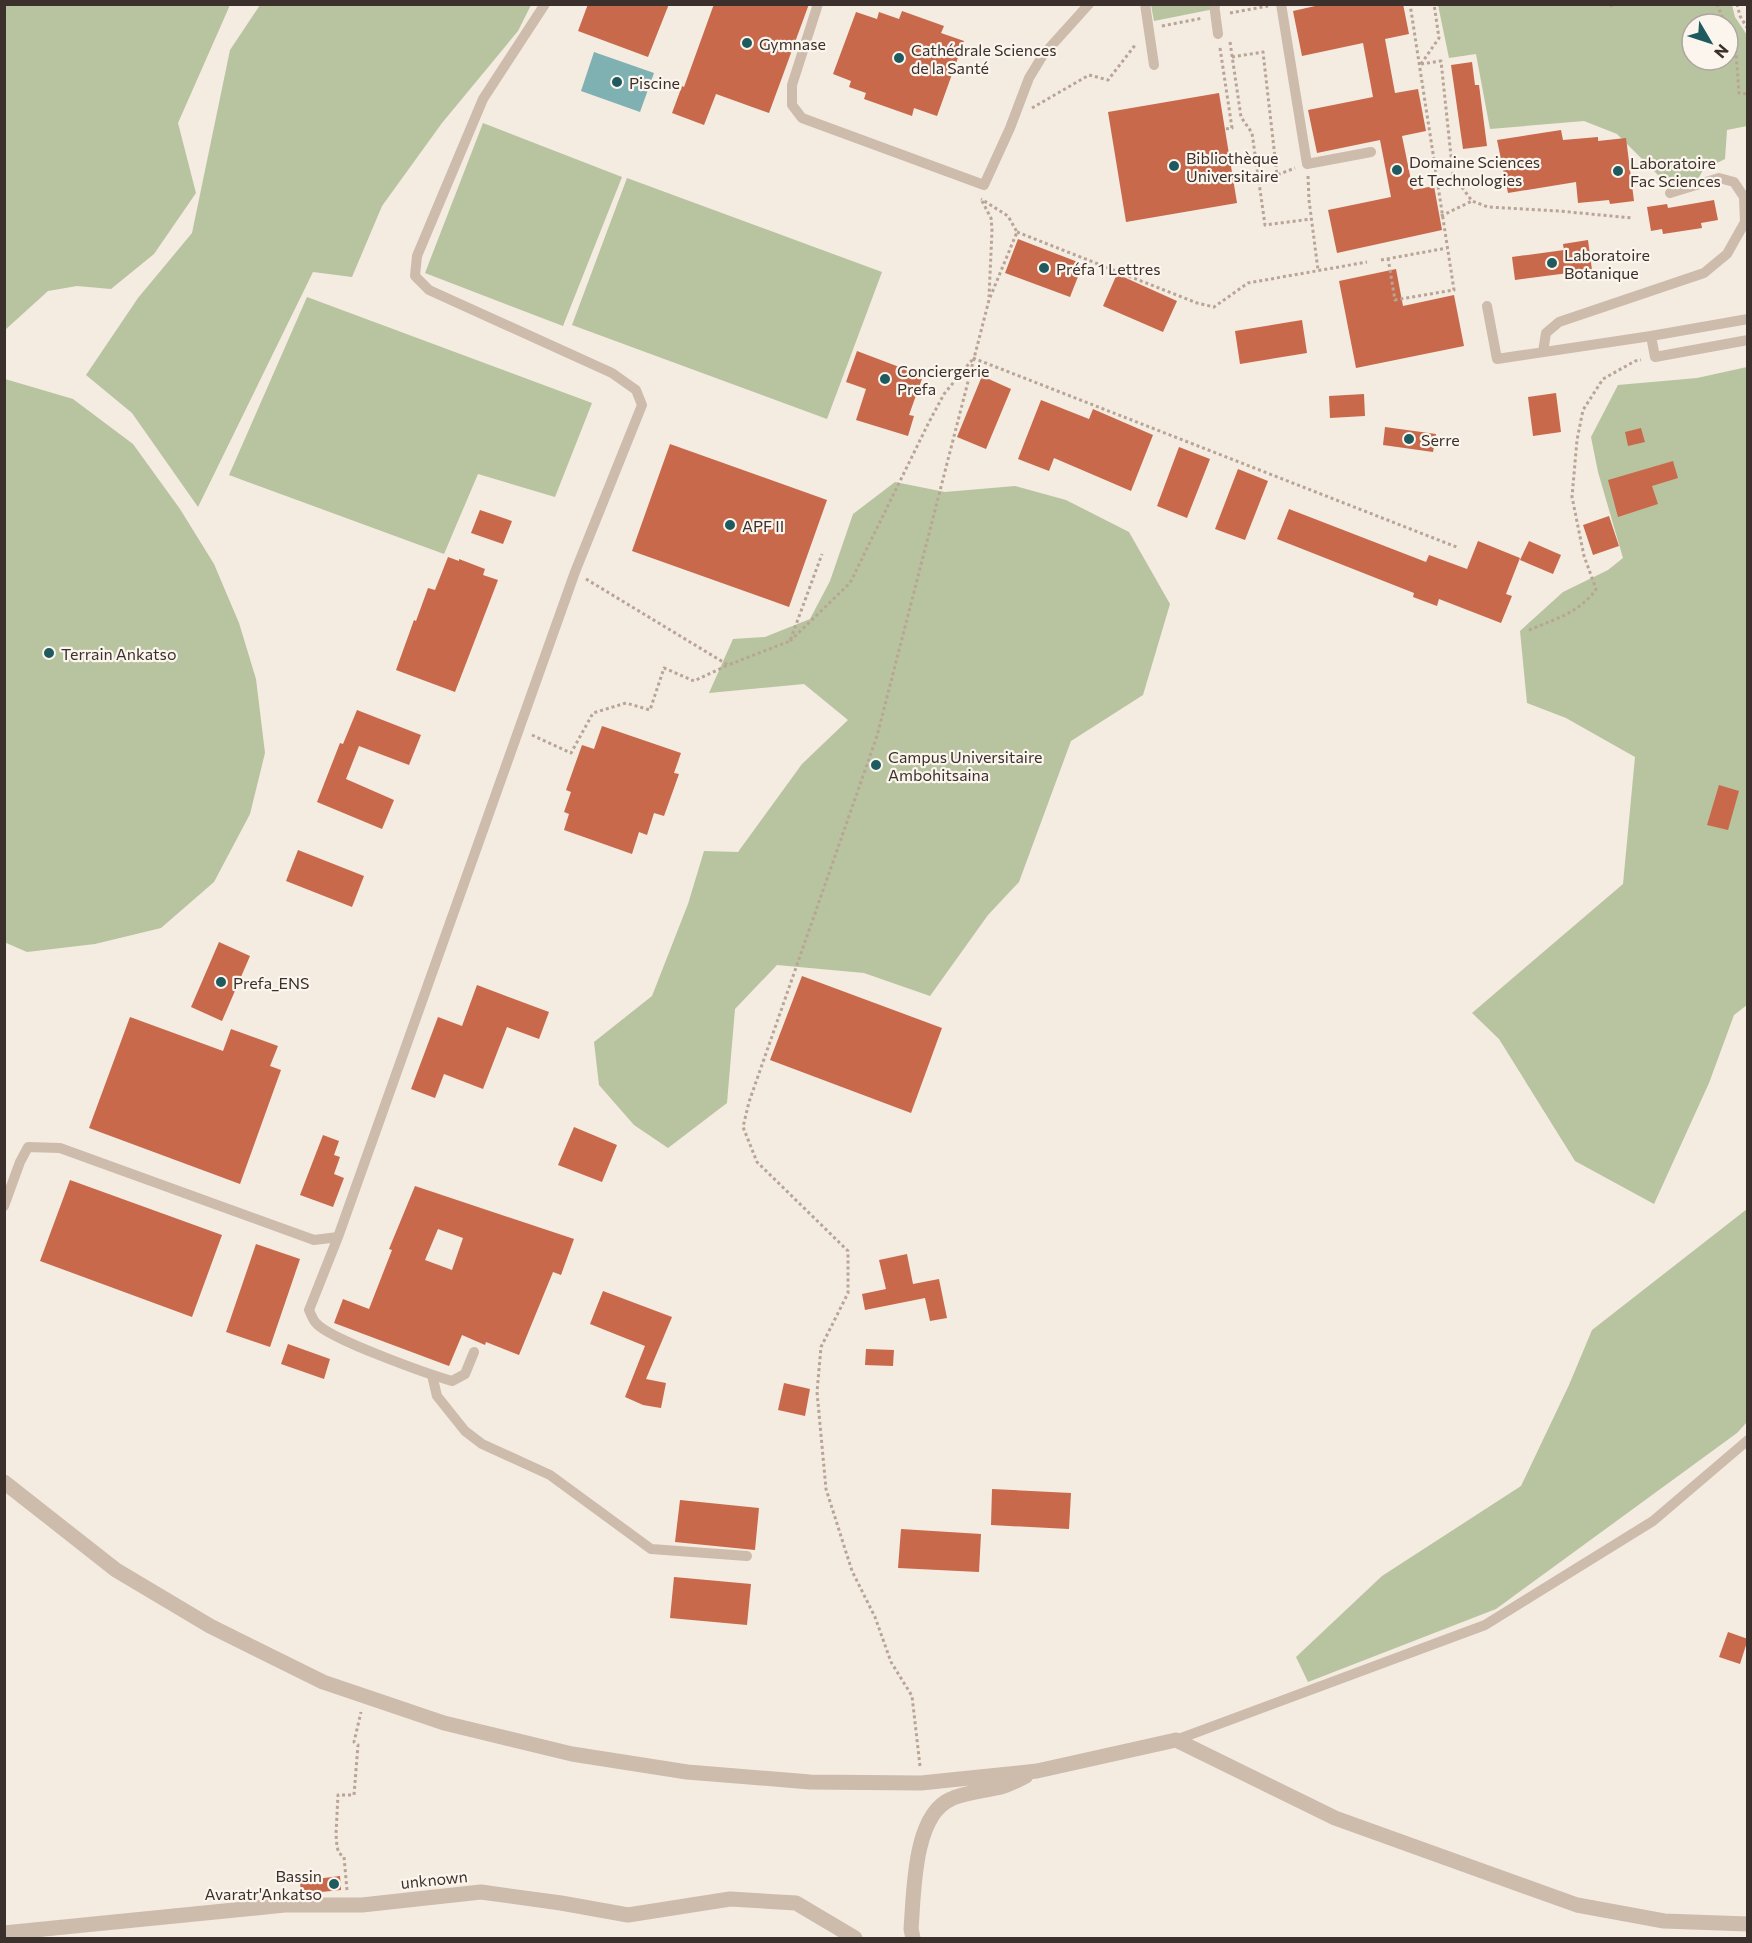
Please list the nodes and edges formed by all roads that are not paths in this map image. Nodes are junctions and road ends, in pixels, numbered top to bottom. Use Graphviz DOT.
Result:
graph roads {
  1 [pos="545,4"];
  2 [pos="818,4"];
  3 [pos="1089,4"];
  4 [pos="1144,4"];
  5 [pos="1214,4"];
  6 [pos="1281,4"];
  7 [pos="1223,35"];
  8 [pos="1154,65"];
  9 [pos="1371,152"];
  10 [pos="1670,193"];
  11 [pos="1487,306"];
  12 [pos="1748,318"];
  13 [pos="1651,336"];
  14 [pos="1748,340"];
  15 [pos="1543,352"];
  16 [pos="4,1206"];
  17 [pos="338,1237"];
  18 [pos="474,1352"];
  19 [pos="432,1375"];
  20 [pos="1748,1440"];
  21 [pos="4,1482"];
  22 [pos="747,1556"];
  23 [pos="1176,1740"];
  24 [pos="1037,1772"];
  25 [pos="1748,1924"];
  26 [pos="4,1932"];
  27 [pos="855,1938"];
  28 [pos="913,1938"];
  1 -- 17 [label="lane"];
  2 -- 3 [label="lane"];
  4 -- 8 [label="lane"];
  5 -- 7 [label="lane"];
  6 -- 9 [label="lane"];
  10 -- 15 [label="lane"];
  11 -- 15 [label="lane"];
  12 -- 13 [label="lane"];
  13 -- 14 [label="lane"];
  13 -- 15 [label="lane"];
  16 -- 17 [label="lane"];
  17 -- 19 [label="lane"];
  18 -- 19 [label="lane"];
  19 -- 22 [label="lane"];
  20 -- 23 [label="lane"];
  21 -- 24 [label="street"];
  23 -- 24 [label="street"];
  23 -- 25 [label="street"];
  24 -- 28 [label="street"];
  26 -- 27 [label="street, unknown"];
}
